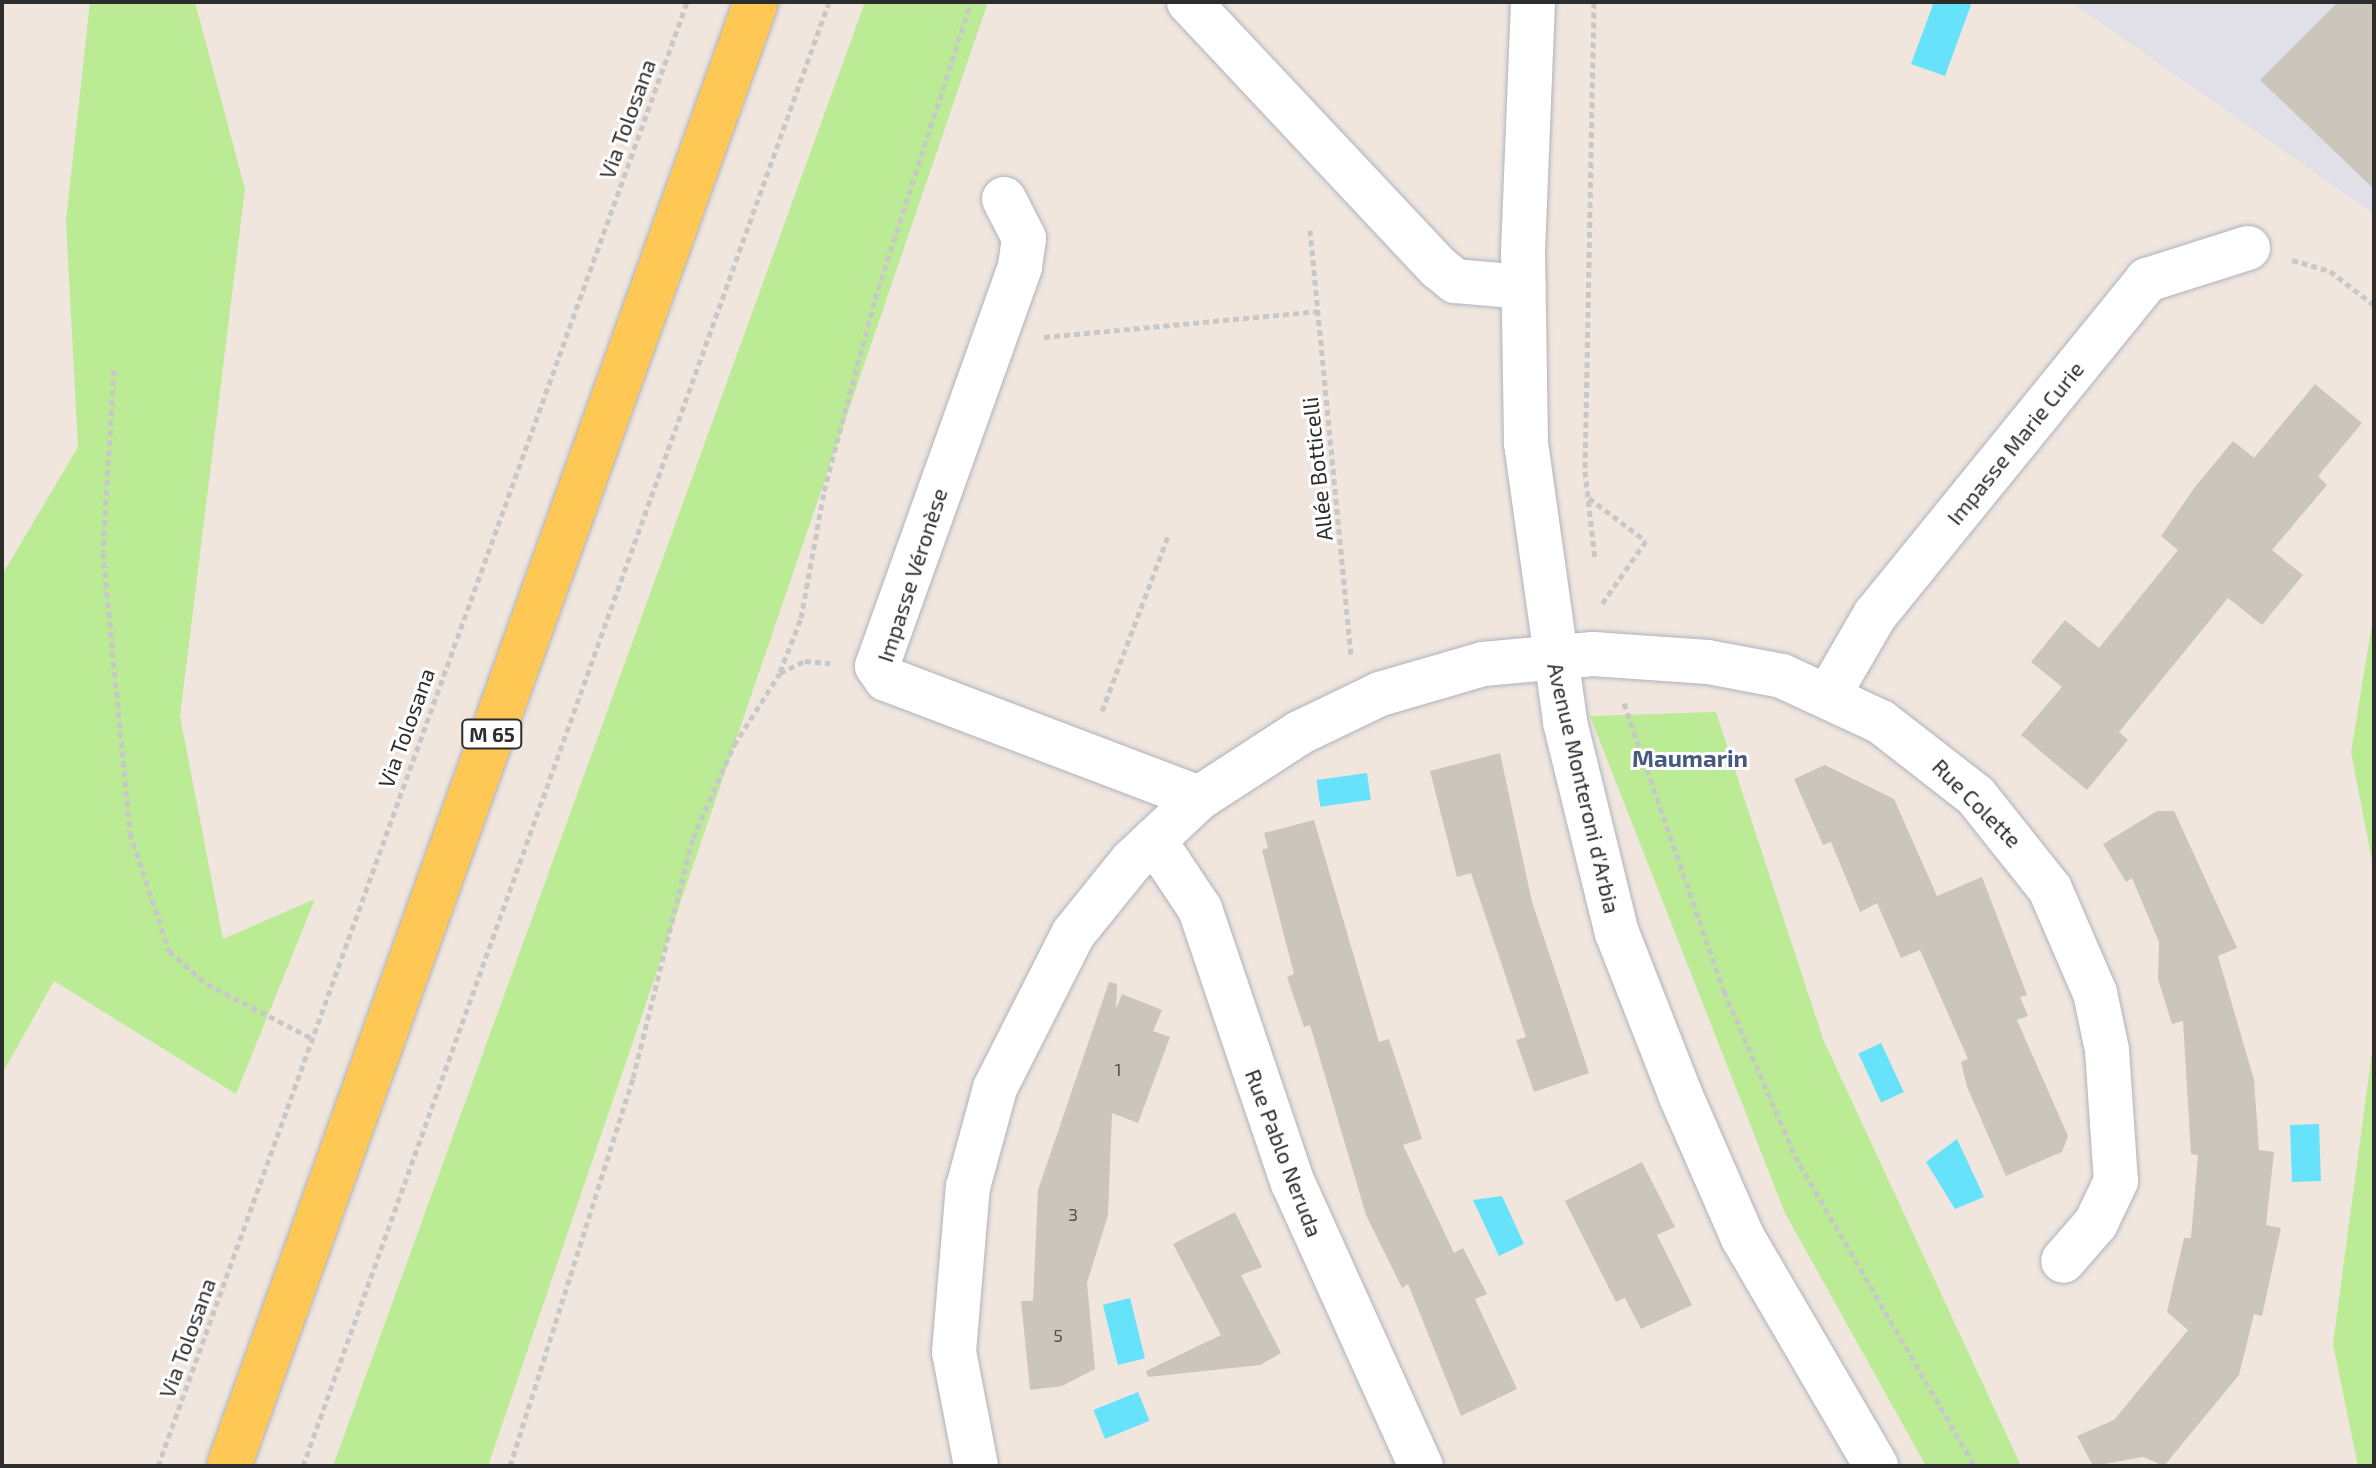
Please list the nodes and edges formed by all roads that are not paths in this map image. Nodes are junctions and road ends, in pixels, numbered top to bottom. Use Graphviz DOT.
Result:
graph roads {
  1 [pos="756,2"];
  2 [pos="1189,2"];
  3 [pos="1533,2"];
  4 [pos="1004,199"];
  5 [pos="2248,248"];
  6 [pos="1524,287"];
  7 [pos="1554,653"];
  8 [pos="1828,696"];
  9 [pos="1199,798"];
  10 [pos="1154,840"];
  11 [pos="2063,1261"];
  12 [pos="965,1461"];
  13 [pos="229,1466"];
  14 [pos="1421,1466"];
  15 [pos="1876,1466"];
  1 -- 13 [label="main road, M 65"];
  2 -- 6 [label="street"];
  3 -- 6 [label="street, Avenue Monteroni d'Arbia"];
  4 -- 9 [label="street, Impasse Véronèse"];
  5 -- 8 [label="street, Impasse Marie Curie"];
  6 -- 7 [label="street, Avenue Monteroni d'Arbia"];
  7 -- 8 [label="street, Rue Colette"];
  7 -- 9 [label="street, Rue Colette"];
  7 -- 15 [label="street, Avenue Monteroni d'Arbia"];
  8 -- 11 [label="street, Rue Colette"];
  9 -- 10 [label="street, Rue Colette"];
  10 -- 12 [label="street, Rue Colette"];
  10 -- 14 [label="street, Rue Pablo Neruda"];
}
